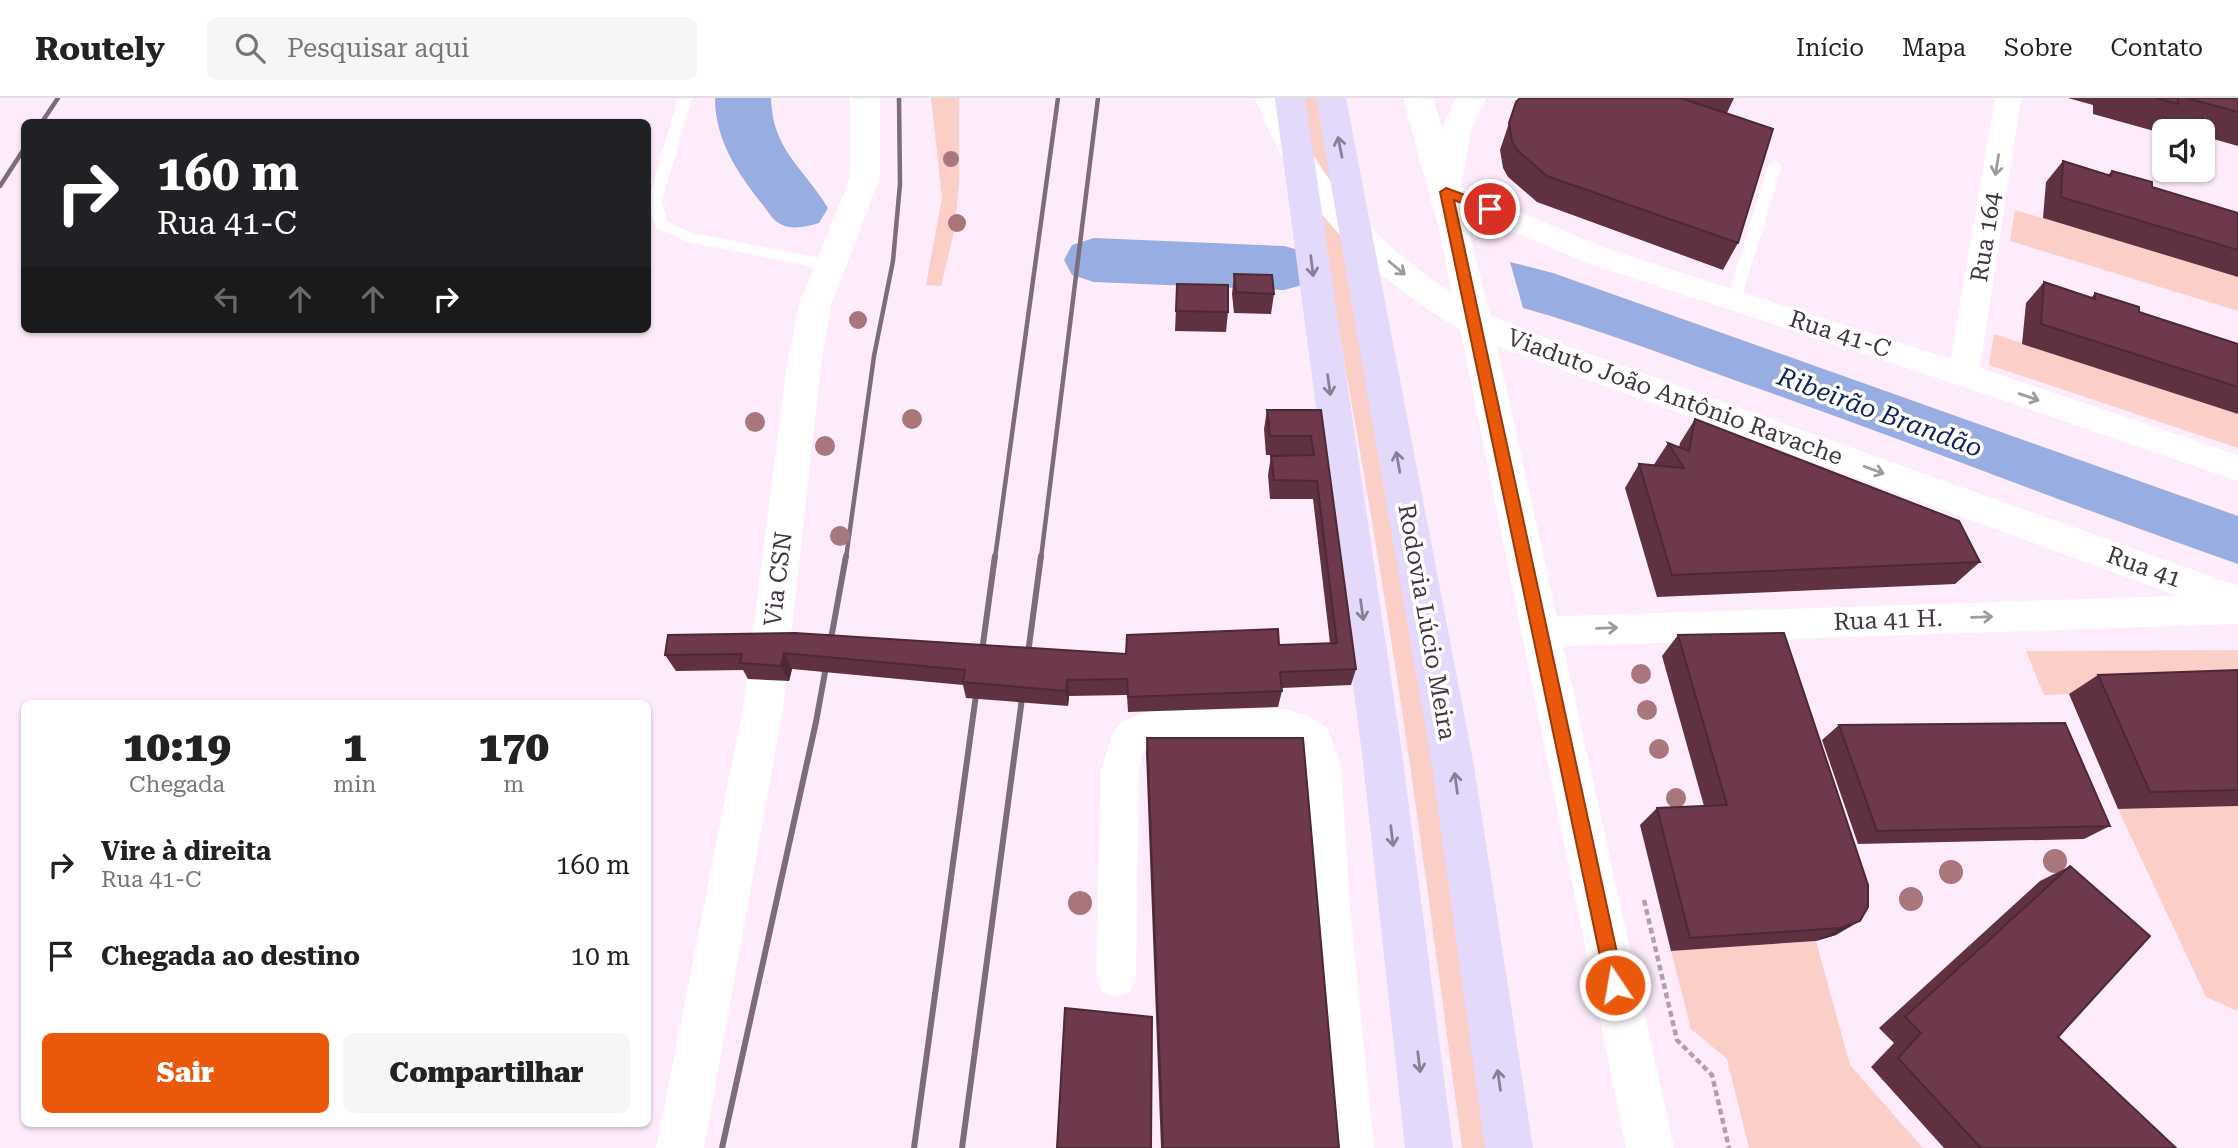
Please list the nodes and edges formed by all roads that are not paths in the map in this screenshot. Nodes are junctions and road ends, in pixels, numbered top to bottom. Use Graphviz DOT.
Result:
graph roads {
  1 [pos="685,98"];
  2 [pos="865,98"];
  3 [pos="1270,98"];
  4 [pos="1290,98"];
  5 [pos="1331,98"];
  6 [pos="1418,98"];
  7 [pos="1471,98"];
  8 [pos="2008,98"];
  9 [pos="1775,166"];
  10 [pos="1444,186"];
  11 [pos="830,265"];
  12 [pos="1734,299"];
  13 [pos="1964,375"];
  14 [pos="2238,468"];
  15 [pos="2050,533"];
  16 [pos="2238,602"];
  17 [pos="2238,609"];
  18 [pos="1539,632"];
  19 [pos="1116,977"];
  20 [pos="680,1148"];
  21 [pos="1352,1148"];
  22 [pos="1429,1148"];
  23 [pos="1509,1148"];
  24 [pos="1650,1148"];
  1 -- 11 [label="lane"];
  2 -- 11 [label="street, Via CSN"];
  3 -- 15 [label="street, Viaduto João Antônio Ravache, one-way"];
  4 -- 22 [label="main road, one-way"];
  23 -- 5 [label="main road, Rodovia Lúcio Meira, one-way"];
  6 -- 10 [label="street"];
  7 -- 10 [label="street"];
  8 -- 13 [label="street, Rua 164, one-way"];
  9 -- 12 [label="lane"];
  10 -- 12 [label="street, Rua 41-C"];
  10 -- 18 [label="street"];
  11 -- 20 [label="street, Via CSN"];
  12 -- 13 [label="street, Rua 41-C"];
  13 -- 14 [label="street, Rua 41-C, one-way"];
  15 -- 16 [label="street, Rua 41"];
  18 -- 17 [label="street, Rua 41 H., one-way"];
  18 -- 24 [label="street"];
  19 -- 21 [label="street"];
}
